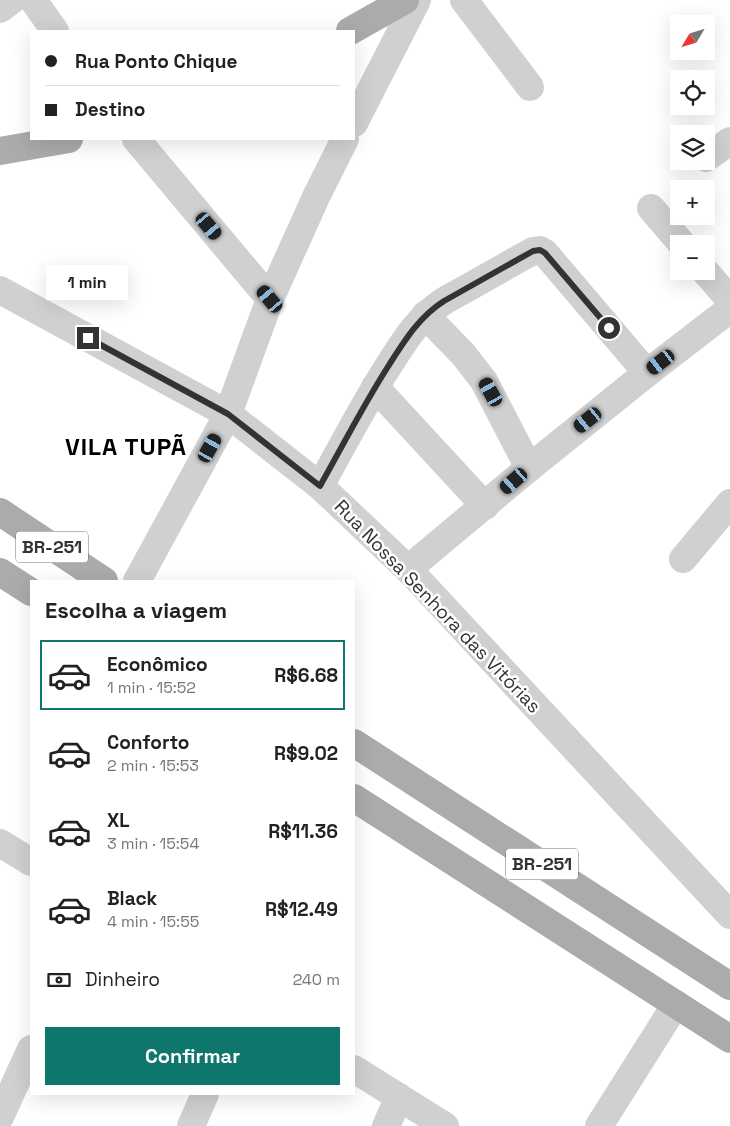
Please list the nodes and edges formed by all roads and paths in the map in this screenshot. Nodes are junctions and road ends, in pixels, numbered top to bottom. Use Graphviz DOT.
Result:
graph roads {
  1 [pos="12,0"];
  2 [pos="33,0"];
  3 [pos="405,0"];
  4 [pos="417,0"];
  5 [pos="464,0"];
  6 [pos="0,9"];
  7 [pos="54,30"];
  8 [pos="352,30"];
  9 [pos="530,87"];
  10 [pos="355,120"];
  11 [pos="63,140"];
  12 [pos="137,140"];
  13 [pos="345,140"];
  14 [pos="730,141"];
  15 [pos="0,151"];
  16 [pos="715,152"];
  17 [pos="651,208"];
  18 [pos="674,235"];
  19 [pos="713,280"];
  20 [pos="0,290"];
  21 [pos="270,299"];
  22 [pos="730,300"];
  23 [pos="730,309"];
  24 [pos="425,315"];
  25 [pos="647,373"];
  26 [pos="375,387"];
  27 [pos="228,414"];
  28 [pos="529,468"];
  29 [pos="320,486"];
  30 [pos="730,503"];
  31 [pos="485,506"];
  32 [pos="0,512"];
  33 [pos="683,558"];
  34 [pos="408,569"];
  35 [pos="0,572"];
  36 [pos="102,580"];
  37 [pos="138,580"];
  38 [pos="30,591"];
  39 [pos="355,744"];
  40 [pos="355,799"];
  41 [pos="0,843"];
  42 [pos="30,861"];
  43 [pos="725,901"];
  44 [pos="730,986"];
  45 [pos="676,1004"];
  46 [pos="730,1039"];
  47 [pos="30,1051"];
  48 [pos="355,1070"];
  49 [pos="205,1095"];
  50 [pos="399,1097"];
  51 [pos="0,1117"];
  52 [pos="191,1126"];
  53 [pos="386,1126"];
  54 [pos="445,1126"];
  55 [pos="599,1126"];
  1 -- 6 [label="street"];
  2 -- 7 [label="street"];
  3 -- 8 [label="main road"];
  4 -- 10 [label="street"];
  5 -- 9 [label="street"];
  11 -- 15 [label="main road"];
  12 -- 21 [label="street"];
  13 -- 21 [label="street"];
  14 -- 16 [label="street"];
  17 -- 18 [label="street"];
  19 -- 22 [label="street"];
  20 -- 27 [label="street, Rua Nossa Senhora das Vitórias"];
  21 -- 27 [label="street"];
  23 -- 25 [label="street"];
  24 -- 25 [label="street"];
  24 -- 26 [label="street"];
  24 -- 28 [label="street"];
  25 -- 28 [label="street"];
  26 -- 29 [label="street"];
  26 -- 31 [label="street"];
  27 -- 29 [label="street, Rua Nossa Senhora das Vitórias"];
  27 -- 37 [label="street"];
  28 -- 31 [label="street"];
  29 -- 34 [label="street, Rua Nossa Senhora das Vitórias"];
  30 -- 33 [label="street"];
  31 -- 34 [label="street"];
  32 -- 36 [label="main road, BR-251"];
  34 -- 43 [label="street, Rua Nossa Senhora das Vitórias"];
  35 -- 38 [label="main road, BR-251"];
  39 -- 44 [label="main road, BR-251"];
  40 -- 45 [label="main road, BR-251"];
  41 -- 42 [label="street"];
  45 -- 46 [label="main road, BR-251"];
  45 -- 55 [label="street"];
  47 -- 51 [label="street"];
  48 -- 50 [label="street"];
  49 -- 52 [label="street"];
  50 -- 53 [label="street"];
  50 -- 54 [label="street"];
}
